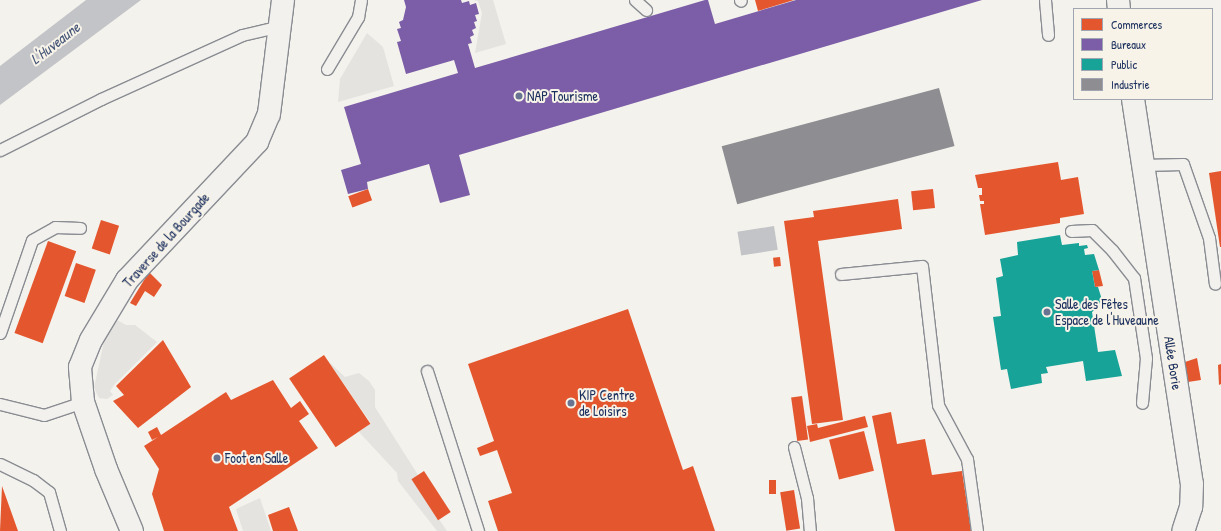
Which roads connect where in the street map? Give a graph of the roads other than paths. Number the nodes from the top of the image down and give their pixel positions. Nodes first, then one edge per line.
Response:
1 (283, 0) edge
2 (361, 0) edge
3 (635, 0) edge
4 (1045, 0) edge
5 (646, 10) dead end
6 (280, 26) junction
7 (1048, 35) dead end
8 (327, 69) dead end
9 (1133, 100) edge
10 (0, 150) edge
11 (1143, 165) junction
12 (80, 228) dead end
13 (1071, 231) dead end
14 (841, 274) dead end
15 (1216, 284) dead end
16 (0, 334) edge
17 (427, 371) dead end
18 (84, 402) junction
19 (1142, 403) dead end
20 (0, 404) edge
21 (794, 447) dead end
22 (0, 464) edge
23 (60, 531) edge
24 (132, 531) edge
25 (478, 531) edge
26 (810, 531) edge
27 (977, 531) edge
28 (1183, 531) edge

1 - 6 street, Traverse de la Bourgade
2 - 8 lane
3 - 5 lane
4 - 7 lane
6 - 10 lane
6 - 18 street, Traverse de la Bourgade
9 - 11 street, Allée Borie
11 - 15 lane
11 - 28 street, Allée Borie
12 - 16 lane
13 - 19 lane
14 - 27 lane
17 - 25 lane
18 - 20 lane
18 - 24 street, Traverse de la Bourgade
21 - 26 lane
22 - 23 lane

